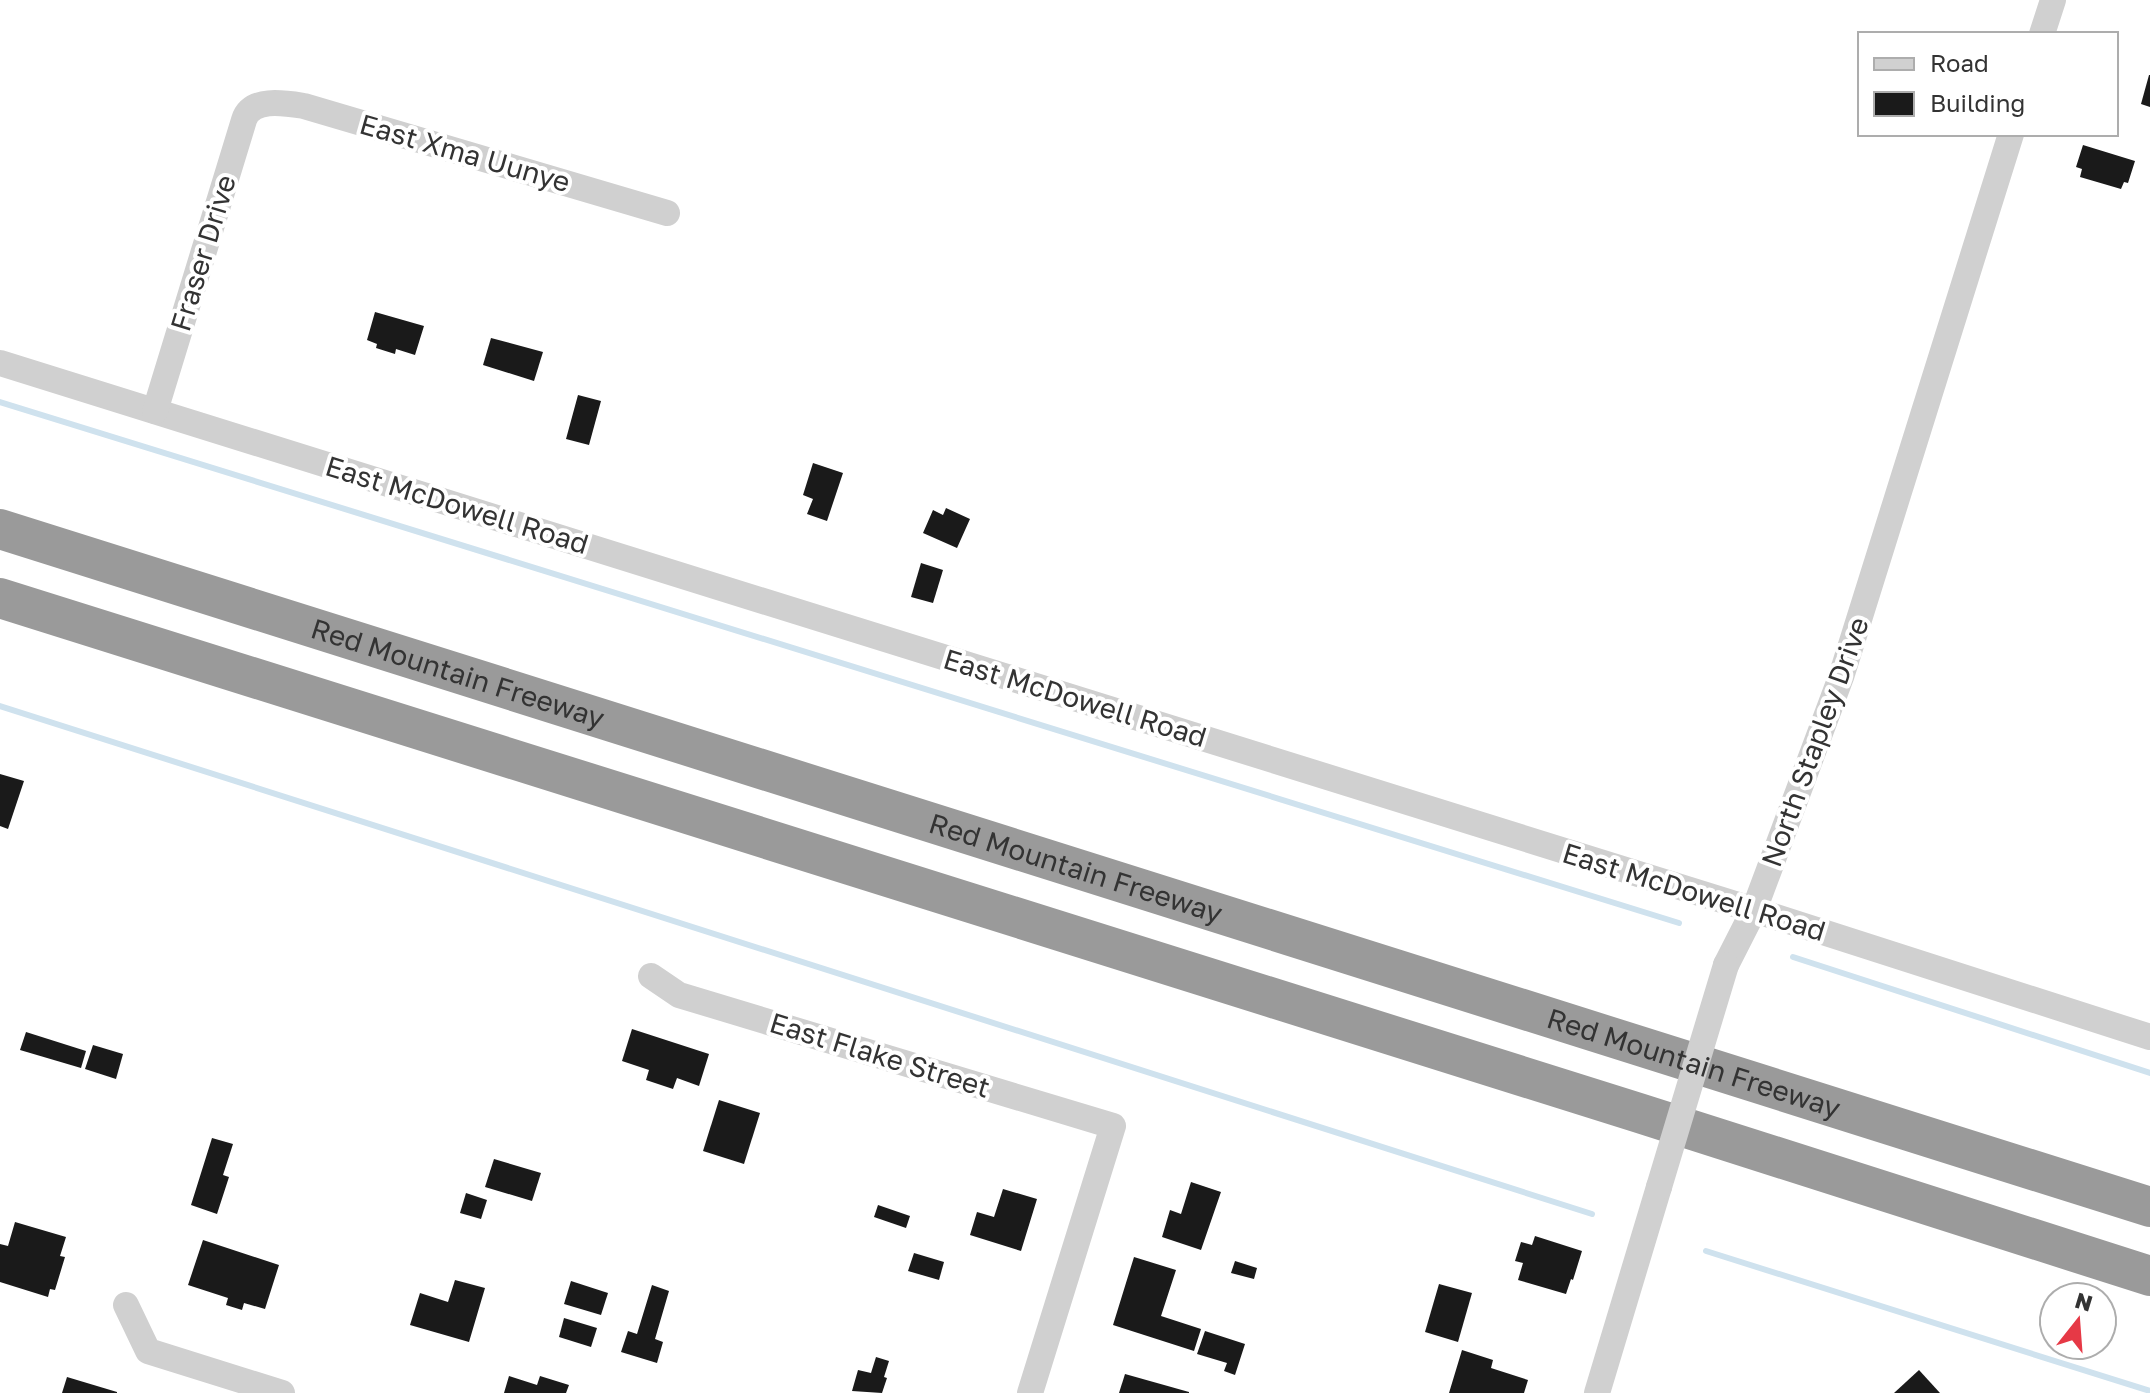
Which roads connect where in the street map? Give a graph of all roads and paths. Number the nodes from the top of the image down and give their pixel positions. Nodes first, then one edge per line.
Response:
1 (2053, 0) edge
2 (2043, 32) edge
3 (261, 105) joint
4 (2010, 136) edge
5 (667, 213) dead end
6 (0, 363) edge
7 (155, 411) junction
8 (0, 529) edge
9 (0, 598) edge
10 (1754, 910) junction
11 (651, 976) dead end
12 (2150, 1037) edge
13 (2150, 1207) edge
14 (2150, 1276) edge
15 (126, 1305) dead end
16 (282, 1393) edge
17 (1030, 1393) edge
18 (1597, 1393) edge

1 - 2 street
3 - 5 street, East Xma Uunye
3 - 7 street, Fraser Drive
4 - 10 street, North Stapley Drive
6 - 7 street, East McDowell Road
7 - 10 street, East McDowell Road
8 - 13 highway, Red Mountain Freeway
9 - 14 highway
10 - 12 street, East McDowell Road
10 - 18 street, North Stapley Drive, bridge
11 - 17 street, East Flake Street
15 - 16 street

